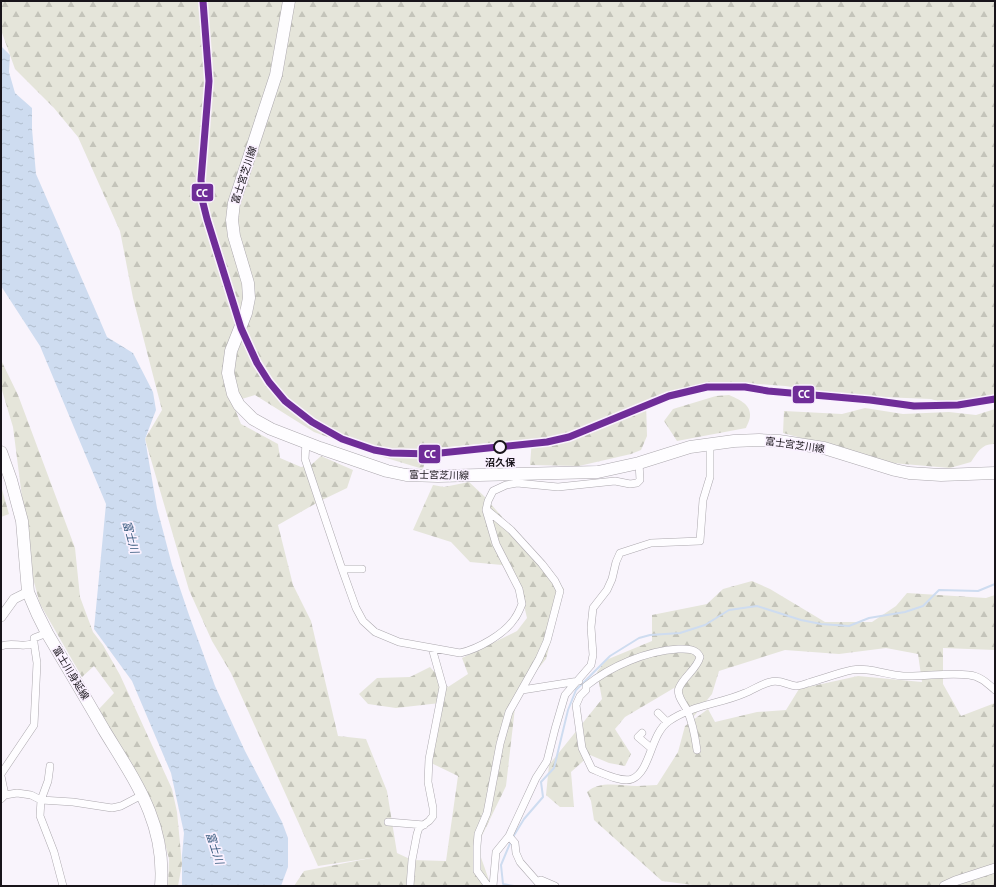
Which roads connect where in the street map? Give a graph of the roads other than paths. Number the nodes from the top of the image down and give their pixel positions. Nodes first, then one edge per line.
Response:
1 (289, 1) edge
2 (306, 442) junction
3 (710, 443) junction
4 (1, 452) edge
5 (638, 463) junction
6 (995, 473) edge
7 (486, 510) junction
8 (362, 568) dead end
9 (342, 569) junction
10 (28, 592) junction
11 (1, 617) edge
12 (47, 633) junction
13 (34, 643) junction
14 (1, 646) edge
15 (432, 648) junction
16 (578, 681) junction
17 (586, 686) junction
18 (522, 690) junction
19 (995, 690) edge
20 (688, 711) junction
21 (658, 713) dead end
22 (667, 722) junction
23 (642, 733) dead end
24 (651, 748) junction
25 (697, 750) dead end
26 (50, 766) dead end
27 (1, 775) edge
28 (142, 795) junction
29 (3, 797) edge
30 (41, 800) junction
31 (388, 822) dead end
32 (424, 825) junction
33 (511, 839) junction
34 (995, 868) edge
35 (540, 881) edge
36 (63, 886) edge
37 (161, 886) edge
38 (410, 886) edge
39 (488, 886) edge
40 (494, 886) edge
41 (555, 886) edge
42 (944, 886) edge

1 - 2 main road, 富士宮芝川線
2 - 5 main road, 富士宮芝川線
2 - 9 street
3 - 5 main road, 富士宮芝川線
3 - 6 main road, 富士宮芝川線
3 - 16 street
4 - 10 main road, 富士川身延線
5 - 7 street
7 - 15 street
7 - 18 street
8 - 9 street
9 - 15 street
10 - 11 street
10 - 12 main road, 富士川身延線
12 - 13 street
12 - 28 main road, 富士川身延線
13 - 14 street
13 - 27 street
15 - 32 street
16 - 17 street
16 - 18 street
16 - 33 street
17 - 20 street
17 - 24 street
18 - 39 street
19 - 20 street
20 - 22 street
20 - 25 street
21 - 22 street
22 - 24 street
23 - 24 street
26 - 30 street
27 - 29 street
28 - 30 street
28 - 37 main road, 富士川身延線
29 - 30 street
30 - 36 street
31 - 32 street
32 - 38 street
33 - 35 street
33 - 40 street
34 - 42 street
35 - 41 street

